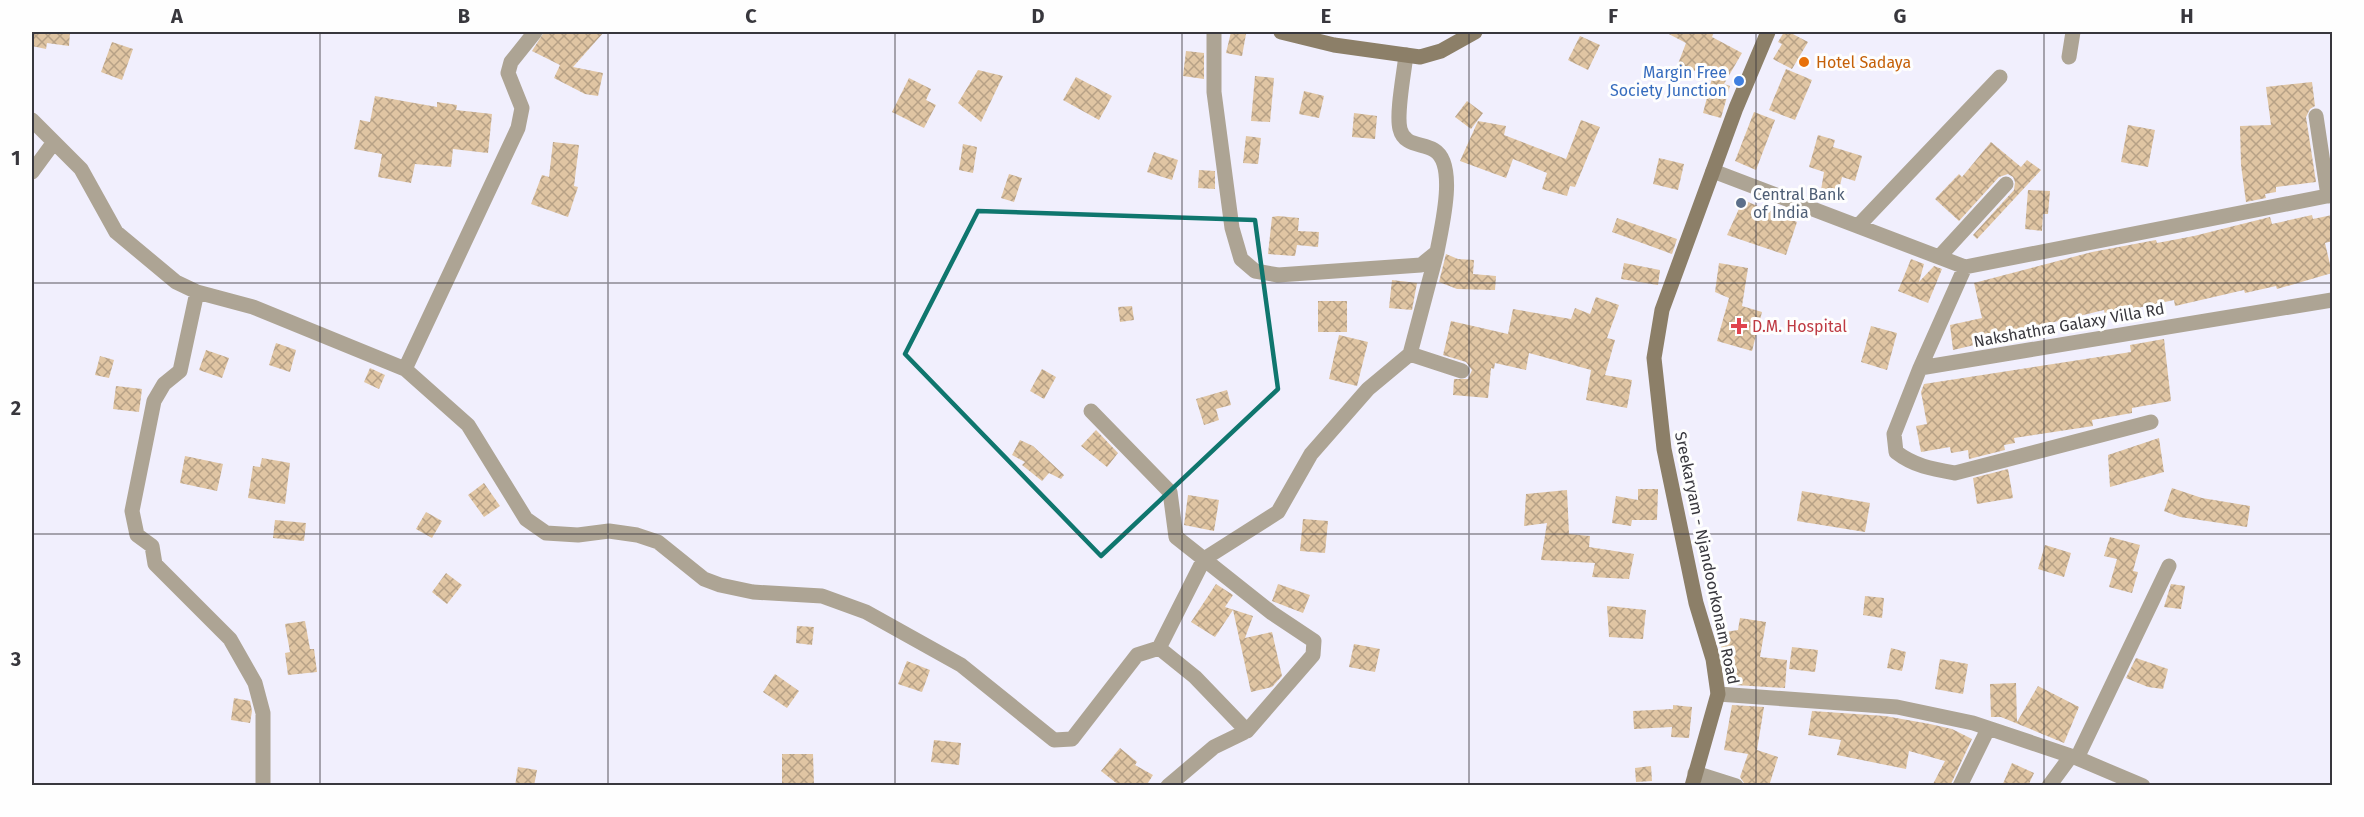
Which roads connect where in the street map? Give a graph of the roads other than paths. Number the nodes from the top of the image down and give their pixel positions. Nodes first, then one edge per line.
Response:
1 (536, 32) edge
2 (1214, 32) edge
3 (1281, 32) edge
4 (1475, 32) edge
5 (1768, 32) edge
6 (2073, 32) edge
7 (1406, 55) junction
8 (2069, 57) dead end
9 (2000, 77) dead end
10 (2316, 116) dead end
11 (32, 120) edge
12 (54, 142) junction
13 (1713, 171) junction
14 (32, 172) edge
15 (2006, 184) dead end
16 (2330, 195) edge
17 (1858, 226) junction
18 (1437, 252) junction
19 (1938, 257) junction
20 (1965, 267) junction
21 (197, 292) junction
22 (2332, 300) edge
23 (1410, 354) junction
24 (405, 369) junction
25 (1920, 369) junction
26 (1462, 371) dead end
27 (1091, 411) dead end
28 (2151, 422) dead end
29 (1204, 559) junction
30 (2169, 566) dead end
31 (1159, 648) junction
32 (1718, 694) junction
33 (1988, 729) junction
34 (1247, 731) junction
35 (2074, 757) junction
36 (1694, 779) edge
37 (263, 786) edge
38 (1168, 786) edge
39 (1736, 786) edge
40 (1960, 786) edge
41 (2049, 786) edge
42 (2143, 786) edge

1 - 24 street
2 - 18 street
3 - 7 main road
4 - 7 main road
5 - 13 main road, Sreekaryam - Njandoorkonam Road
6 - 8 street
7 - 18 street
9 - 17 street
10 - 16 street
11 - 12 street
12 - 14 street
12 - 21 street
13 - 17 street
13 - 32 main road, Sreekaryam - Njandoorkonam Road
15 - 19 street
16 - 20 street
17 - 19 street
18 - 23 street
19 - 20 street
20 - 25 street
21 - 24 street
21 - 37 street
22 - 25 street, Nakshathra Galaxy Villa Rd
23 - 26 street
23 - 29 street
24 - 31 street
25 - 28 street
27 - 29 street
29 - 31 street
29 - 34 street
30 - 35 street
31 - 34 street
32 - 33 street
32 - 36 main road, Sreekaryam - Njandoorkonam Road
33 - 35 street
33 - 40 street
34 - 38 street
35 - 41 street
35 - 42 street
36 - 39 street

